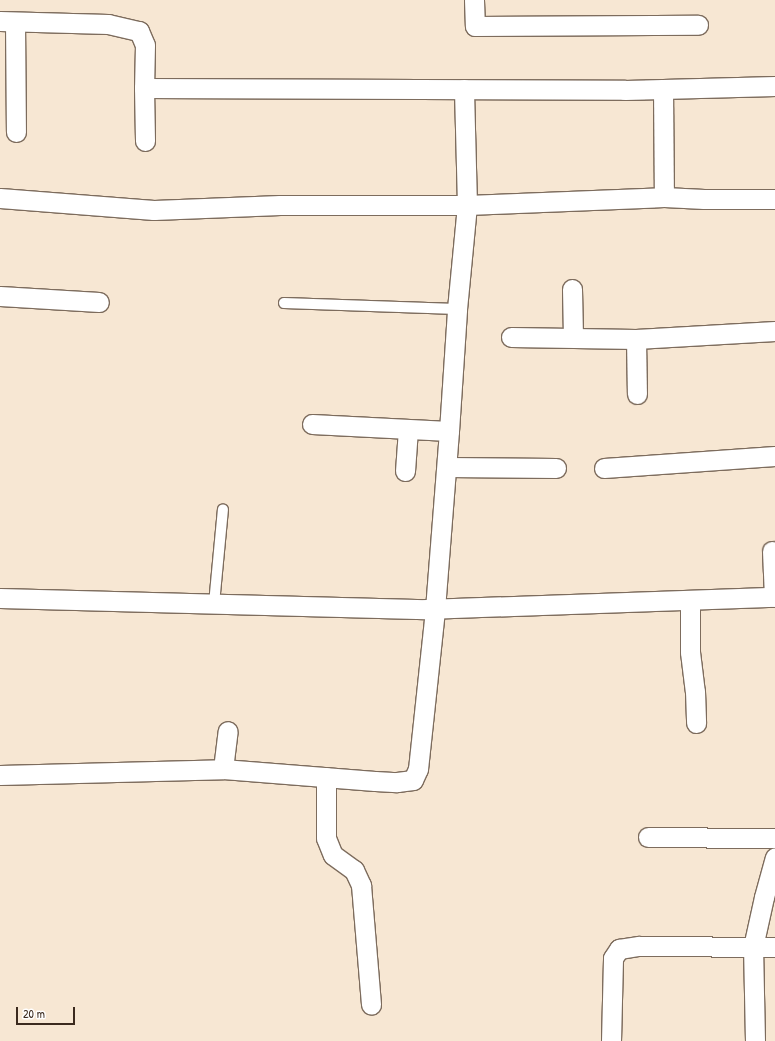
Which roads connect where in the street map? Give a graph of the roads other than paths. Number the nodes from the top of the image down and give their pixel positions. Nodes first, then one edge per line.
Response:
1 (474, 0) edge
2 (8, 22) edge
3 (698, 25) dead end
4 (775, 86) edge
5 (144, 88) junction
6 (464, 89) junction
7 (663, 89) junction
8 (16, 132) dead end
9 (146, 141) dead end
10 (664, 197) junction
11 (0, 198) edge
12 (775, 199) edge
13 (467, 205) junction
14 (572, 289) dead end
15 (0, 296) edge
16 (99, 302) dead end
17 (284, 302) dead end
18 (457, 309) junction
19 (775, 331) edge
20 (511, 337) dead end
21 (573, 338) junction
22 (636, 338) junction
23 (637, 394) dead end
24 (312, 424) dead end
25 (408, 429) junction
26 (450, 431) junction
27 (775, 456) edge
28 (447, 467) junction
29 (556, 468) dead end
30 (604, 468) dead end
31 (405, 471) dead end
32 (223, 509) dead end
33 (772, 551) dead end
34 (774, 597) edge
35 (0, 598) edge
36 (690, 600) junction
37 (214, 604) junction
38 (435, 609) junction
39 (696, 723) dead end
40 (228, 731) dead end
41 (222, 769) junction
42 (0, 775) edge
43 (326, 777) junction
44 (648, 837) dead end
45 (775, 838) edge
46 (775, 857) edge
47 (754, 947) junction
48 (775, 947) edge
49 (371, 1006) dead end
50 (611, 1041) edge
51 (755, 1041) edge

1 - 3 street
2 - 5 street
2 - 8 street
4 - 7 street
5 - 6 street
5 - 9 street
6 - 7 street
6 - 13 street
7 - 10 street
10 - 12 street
10 - 13 street
11 - 13 street
13 - 18 street
14 - 21 street
15 - 16 street
17 - 18 lane
18 - 26 street
19 - 22 street
20 - 21 street
21 - 22 street
22 - 23 street
24 - 25 street
25 - 26 street
25 - 31 street
26 - 28 street
27 - 30 street
28 - 29 street
28 - 38 street
32 - 37 lane
33 - 34 street
34 - 36 street
35 - 37 street
36 - 38 street
36 - 39 street
37 - 38 street
38 - 43 street
40 - 41 street
41 - 42 street
41 - 43 street
43 - 49 street
44 - 45 street
46 - 47 street
47 - 48 street
47 - 50 street
47 - 51 street

